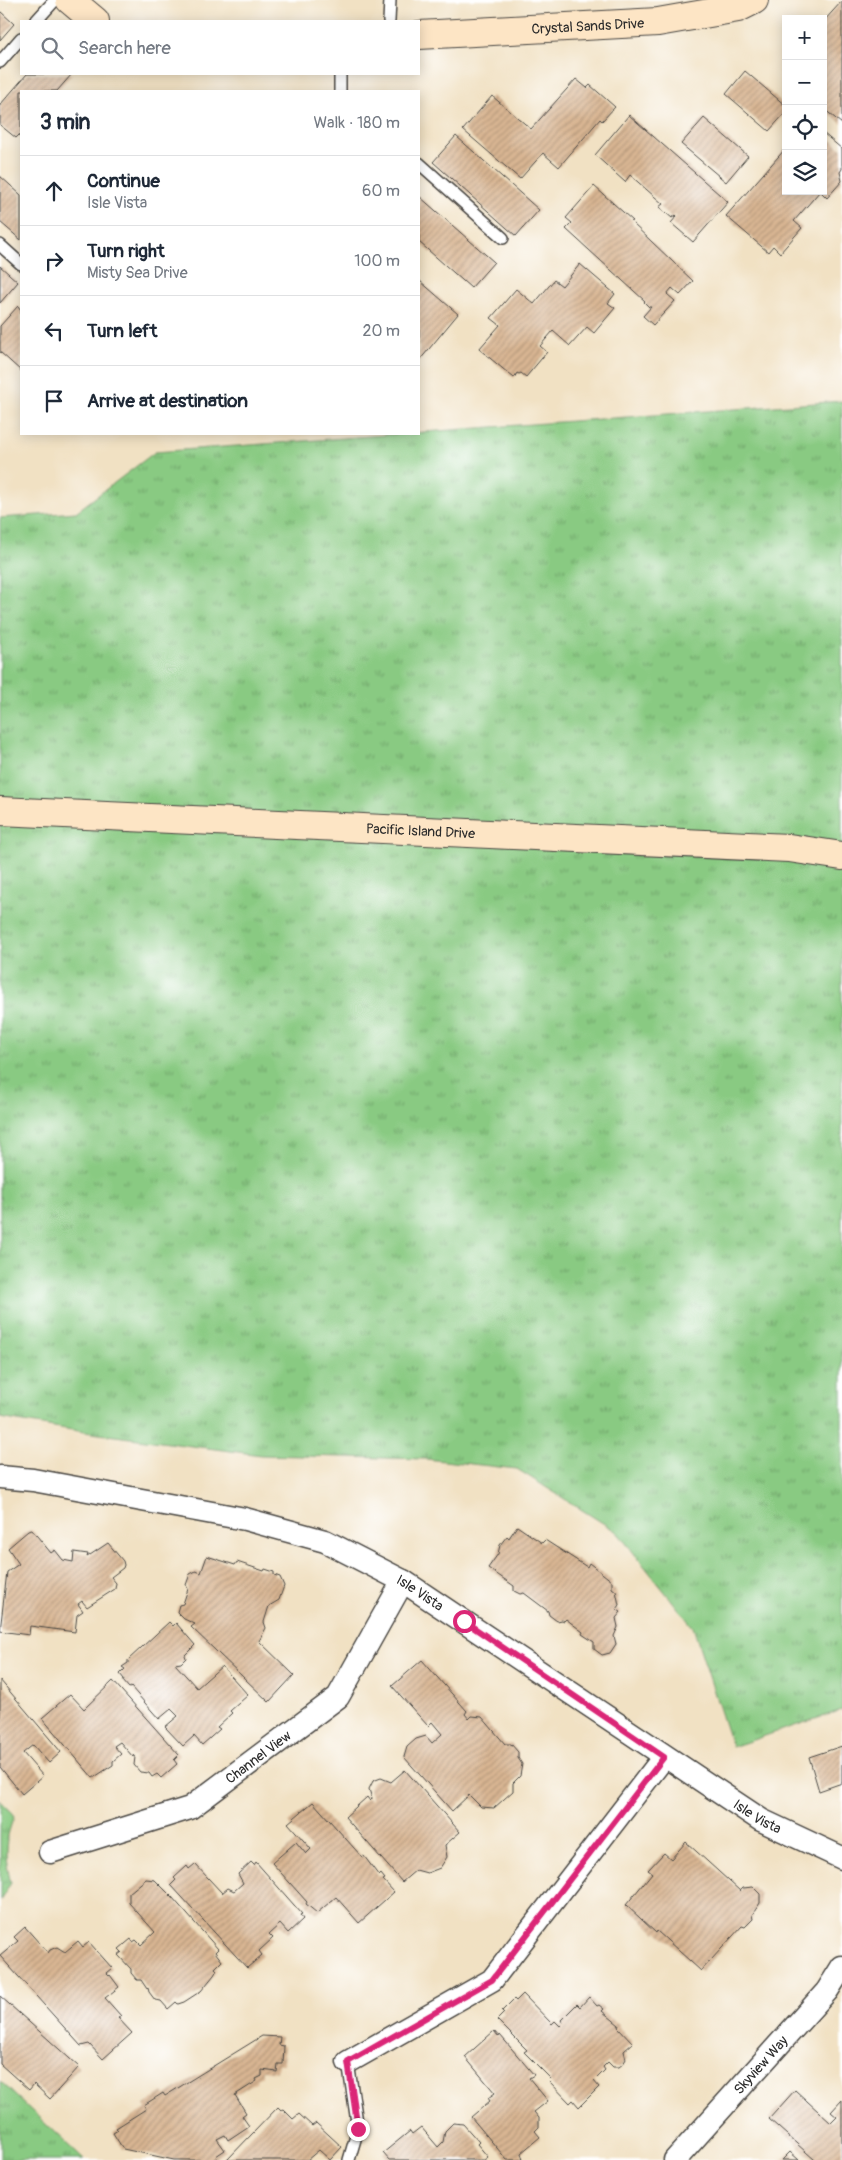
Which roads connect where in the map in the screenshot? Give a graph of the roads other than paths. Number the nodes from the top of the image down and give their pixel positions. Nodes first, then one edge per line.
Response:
1 (55, 0) edge
2 (70, 0) edge
3 (390, 0) edge
4 (754, 0) edge
5 (37, 20) edge
6 (94, 20) edge
7 (388, 20) edge
8 (420, 35) edge
9 (20, 39) edge
10 (0, 62) edge
11 (340, 75) edge
12 (340, 90) edge
13 (420, 164) edge
14 (503, 238) dead end
15 (0, 245) edge
16 (20, 263) edge
17 (0, 811) edge
18 (842, 856) edge
19 (0, 1477) edge
20 (403, 1581) junction
21 (664, 1757) junction
22 (50, 1852) dead end
23 (842, 1858) edge
24 (842, 1967) edge
25 (348, 2062) joint
26 (349, 2160) edge
27 (675, 2160) edge

1 - 5 lane
2 - 6 main road
3 - 7 lane
4 - 8 main road, Crystal Sands Drive
9 - 10 lane
11 - 12 lane
13 - 14 lane
15 - 16 lane
17 - 18 main road, Pacific Island Drive
19 - 20 street, Isle Vista
20 - 21 street, Isle Vista
20 - 22 street, Channel View
21 - 23 street, Isle Vista
21 - 25 street
24 - 27 street, Skyview Way
25 - 26 lane

